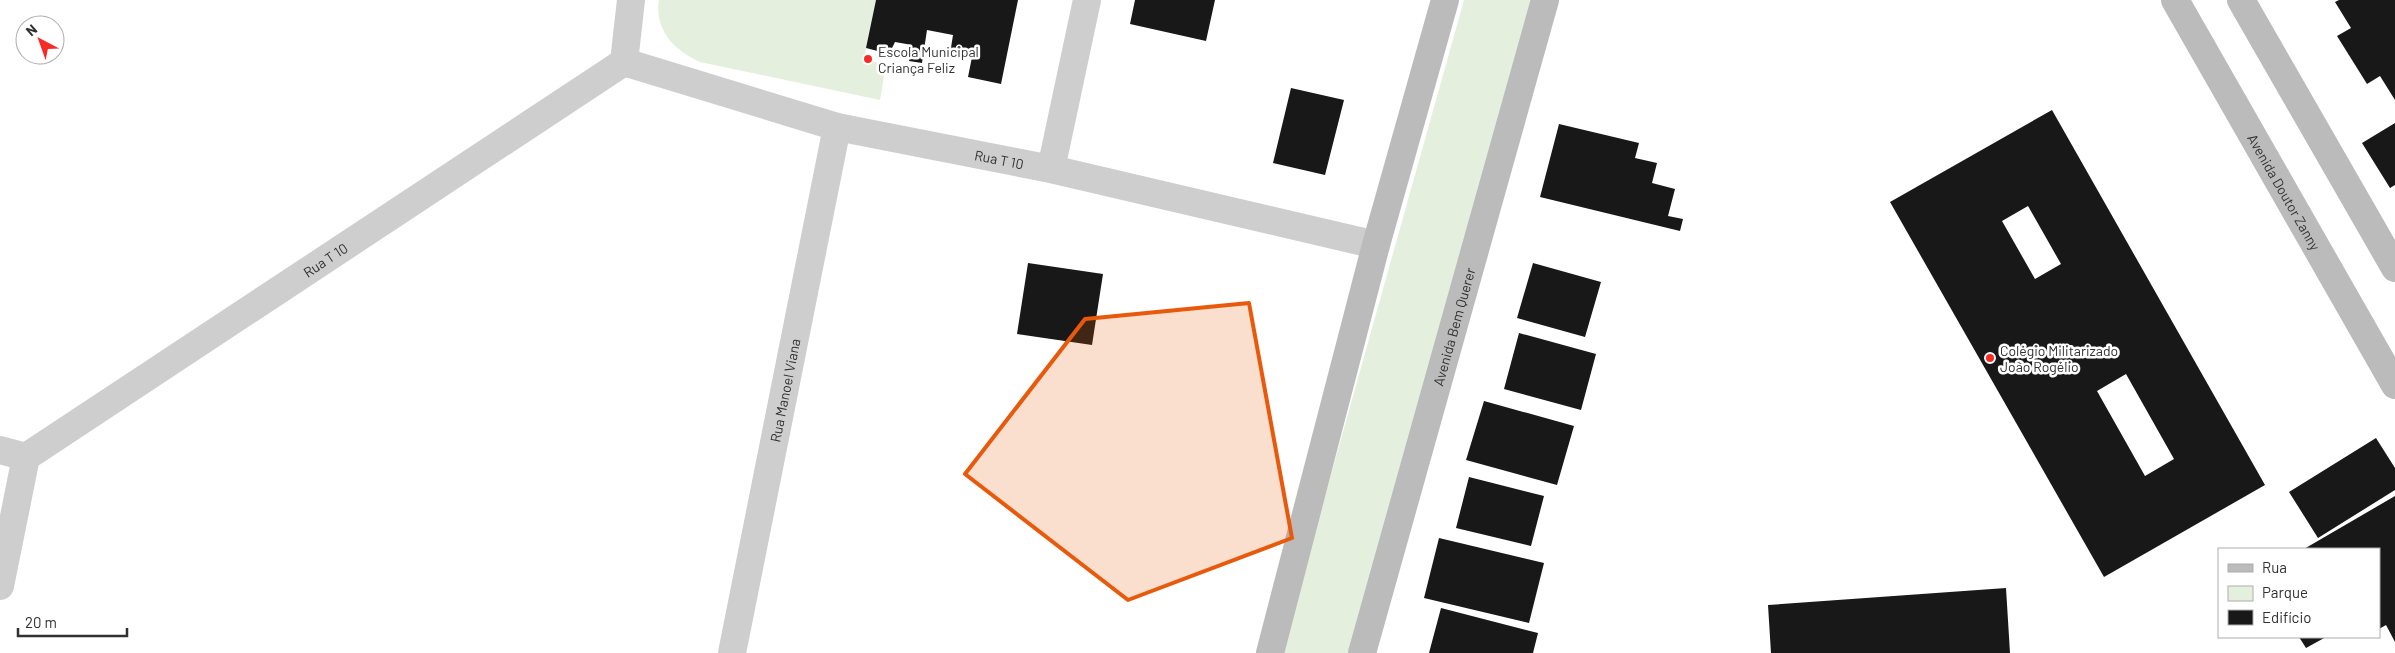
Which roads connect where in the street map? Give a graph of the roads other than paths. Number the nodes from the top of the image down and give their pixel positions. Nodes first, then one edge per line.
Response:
1 (631, 0) edge
2 (1087, 0) edge
3 (1446, 0) edge
4 (1545, 0) edge
5 (2175, 0) edge
6 (2241, 0) edge
7 (624, 62) junction
8 (836, 127) junction
9 (1051, 169) junction
10 (1376, 245) junction
11 (2395, 268) edge
12 (2393, 377) edge
13 (0, 450) edge
14 (26, 457) junction
15 (0, 586) edge
16 (732, 653) edge
17 (1270, 653) edge
18 (1362, 653) edge

1 - 7 street
2 - 9 street
3 - 10 street
4 - 18 street, Avenida Bem Querer
5 - 12 street, Avenida Doutor Zanny
6 - 11 street
7 - 8 street, Rua T 10
7 - 14 street, Rua T 10
8 - 9 street, Rua T 10
8 - 16 street, Rua Manoel Viana
9 - 10 street, Rua T 10
10 - 17 street
13 - 14 street
14 - 15 street

